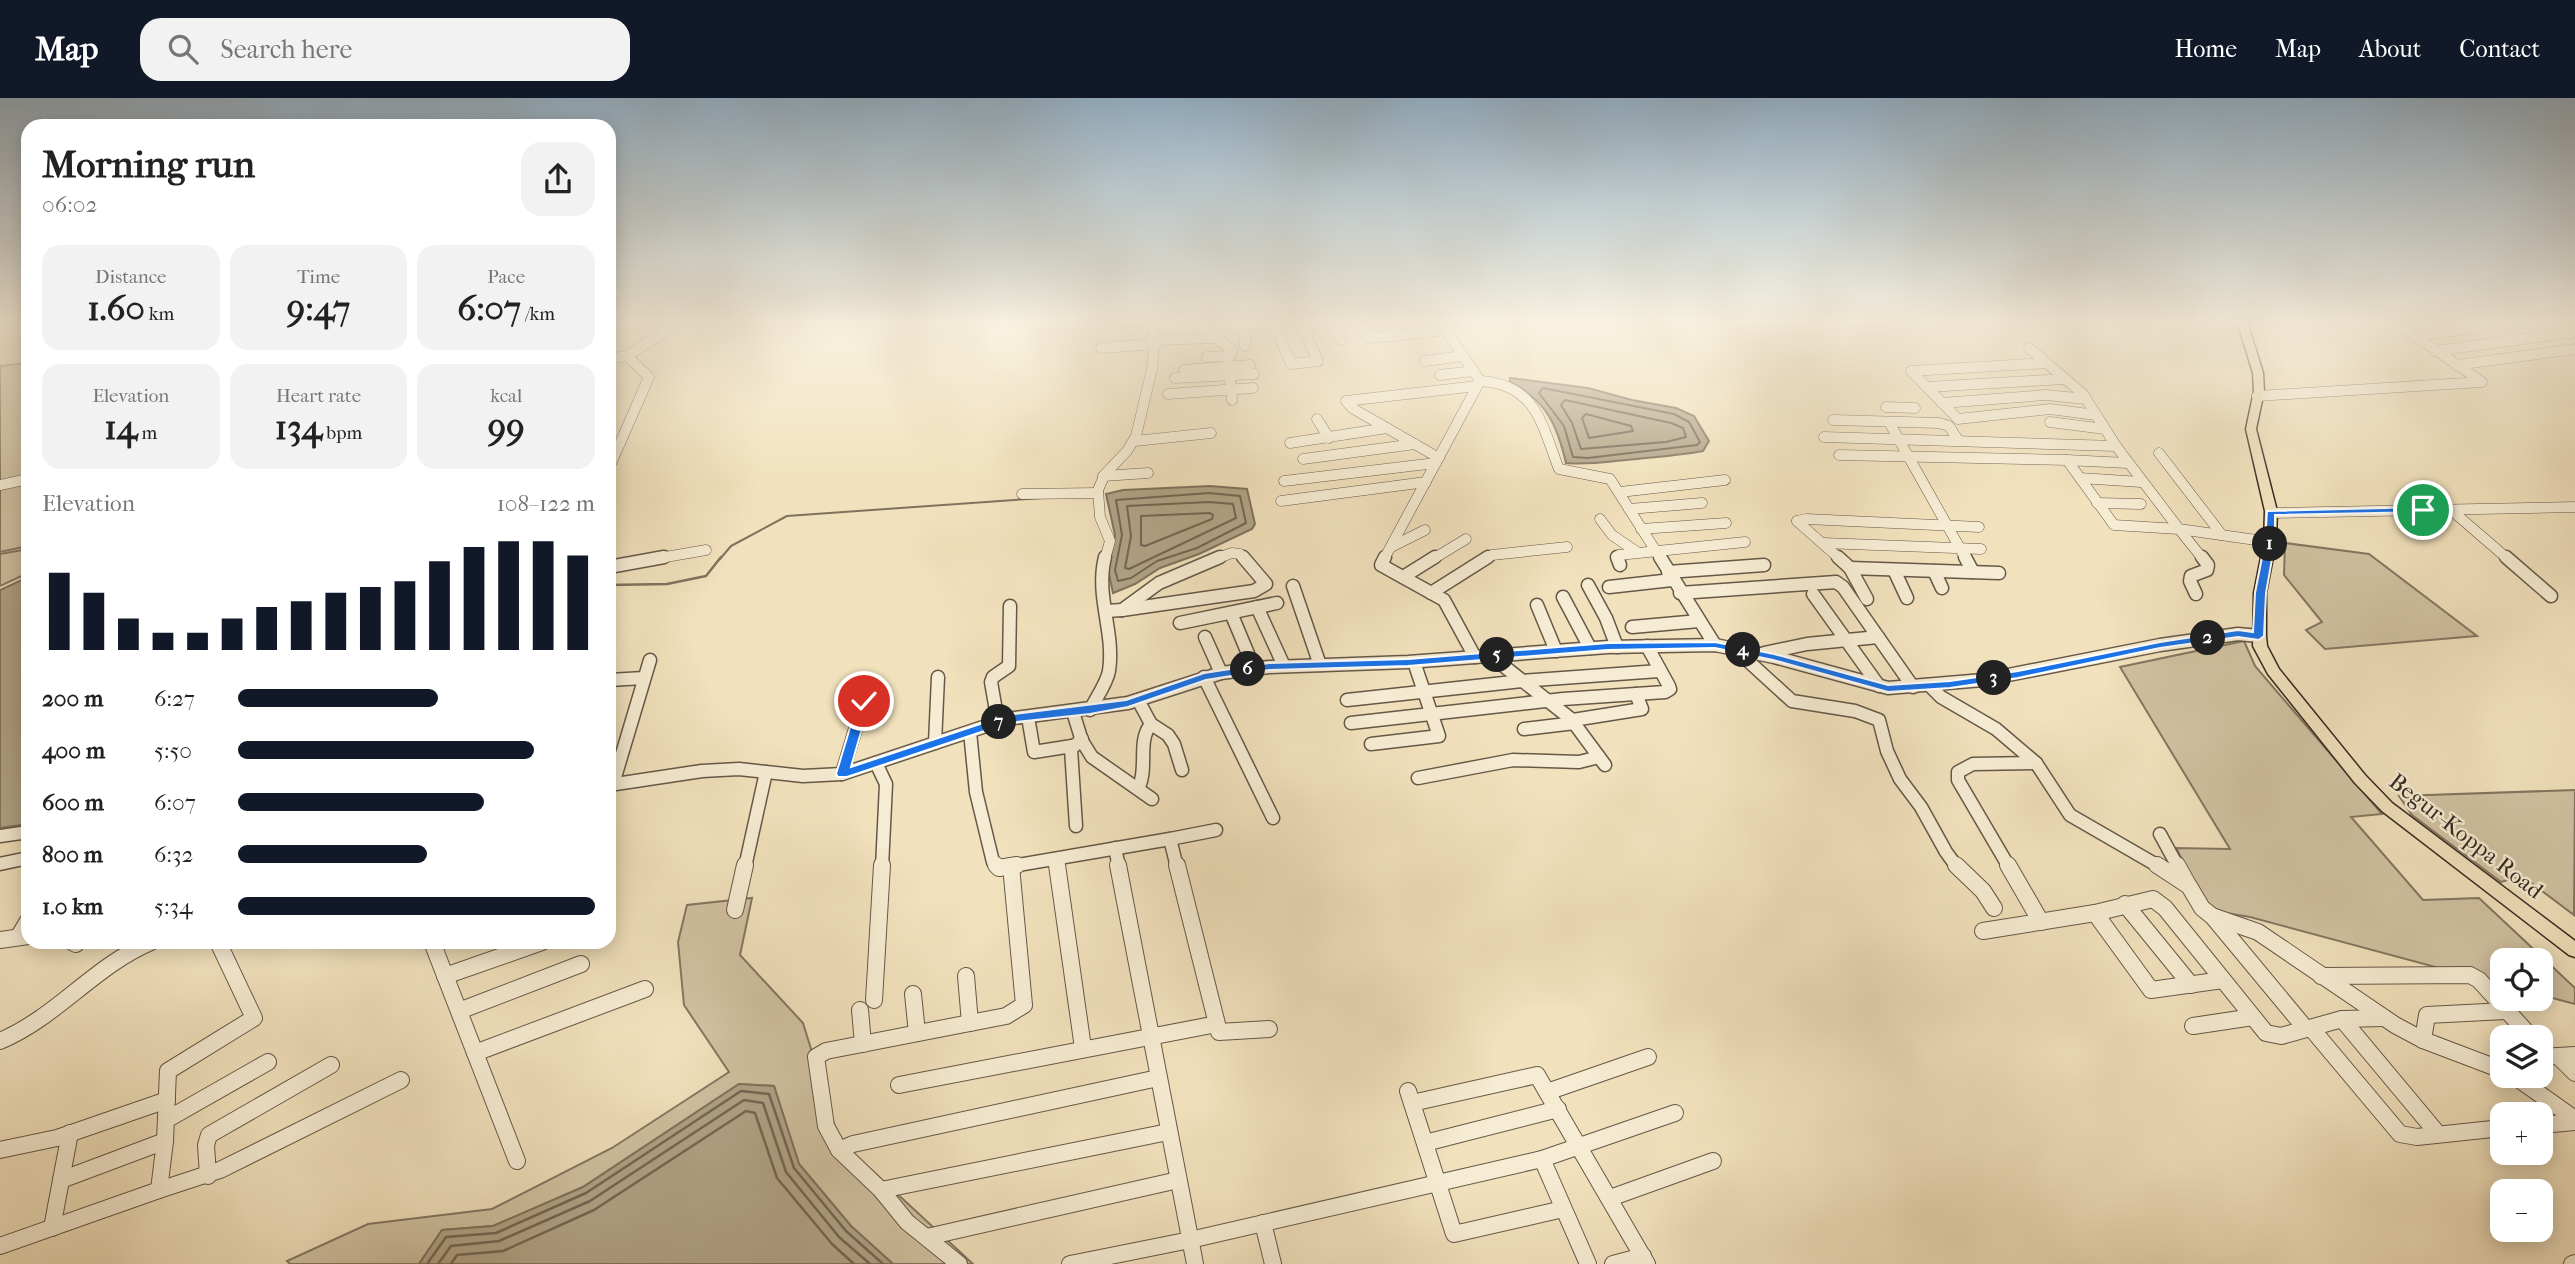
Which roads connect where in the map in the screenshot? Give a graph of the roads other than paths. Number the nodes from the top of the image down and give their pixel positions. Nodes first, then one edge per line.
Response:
1 (647, 375) edge
2 (1152, 375) edge
3 (1195, 375) edge
4 (1230, 375) edge
5 (1443, 375) edge
6 (1474, 375) edge
7 (1916, 375) edge
8 (2061, 375) edge
9 (2256, 375) edge
10 (2472, 375) edge
11 (1175, 378) dead end
12 (2065, 379) junction
13 (1477, 380) junction
14 (1927, 387) junction
15 (1253, 388) dead end
16 (1168, 394) dead end
17 (1232, 396) junction
18 (2257, 396) junction
19 (2086, 399) junction
20 (1942, 403) junction
21 (1914, 408) dead end
22 (2096, 415) junction
23 (1317, 419) dead end
24 (1833, 420) dead end
25 (1892, 422) junction
26 (2050, 422) dead end
27 (1387, 428) junction
28 (2105, 429) junction
29 (1210, 433) dead end
30 (1824, 437) dead end
31 (1329, 438) junction
32 (1900, 439) junction
33 (616, 440) edge
34 (1958, 440) junction
35 (1135, 441) junction
36 (1290, 443) dead end
37 (1415, 444) junction
38 (2116, 446) junction
39 (2160, 453) dead end
40 (1839, 455) dead end
41 (1911, 457) junction
42 (1303, 459) dead end
43 (1437, 460) junction
44 (2067, 460) junction
45 (2127, 463) junction
46 (1147, 474) dead end
47 (1103, 476) junction
48 (2080, 478) junction
49 (21, 480) edge
50 (1725, 480) dead end
51 (1284, 481) dead end
52 (1426, 482) junction
53 (2141, 482) junction
54 (0, 485) edge
55 (1620, 492) junction
56 (1098, 493) junction
57 (1023, 494) dead end
58 (1281, 501) dead end
59 (1702, 503) dead end
60 (2097, 503) junction
61 (2141, 504) dead end
62 (2575, 507) edge
63 (1629, 509) junction
64 (2450, 509) junction
65 (2270, 513) junction
66 (1600, 519) dead end
67 (1726, 523) dead end
68 (1948, 525) junction
69 (1979, 527) dead end
70 (1641, 529) junction
71 (2179, 529) junction
72 (1424, 530) dead end
73 (2222, 535) junction
74 (1466, 539) dead end
75 (1745, 542) dead end
76 (2270, 542) junction
77 (1823, 543) junction
78 (1391, 547) junction
79 (1567, 547) dead end
80 (1960, 548) junction
81 (1981, 549) dead end
82 (706, 550) dead end
83 (1654, 551) junction
84 (1637, 552) junction
85 (1620, 565) dead end
86 (1764, 565) dead end
87 (616, 566) edge
88 (1850, 568) junction
89 (1894, 570) junction
90 (1934, 571) junction
91 (1973, 572) junction
92 (1999, 573) dead end
93 (1670, 576) junction
94 (1402, 577) junction
95 (1588, 585) dead end
96 (1293, 586) dead end
97 (1609, 587) dead end
98 (1942, 588) dead end
99 (1431, 593) junction
100 (1681, 593) junction
101 (2196, 593) dead end
102 (1813, 594) dead end
103 (2551, 596) dead end
104 (1563, 597) dead end
105 (1906, 598) dead end
106 (1867, 599) dead end
107 (1191, 602) junction
108 (1277, 603) dead end
109 (1537, 605) dead end
110 (1010, 606) dead end
111 (1257, 607) junction
112 (1106, 611) junction
113 (1121, 611) junction
114 (1231, 613) junction
115 (1199, 619) junction
116 (1699, 621) junction
117 (1180, 623) dead end
118 (1632, 627) dead end
119 (2259, 636) junction
120 (1878, 637) junction
121 (1205, 638) dead end
122 (1847, 639) junction
123 (1715, 645) junction
124 (1618, 646) junction
125 (1647, 646) junction
126 (1590, 648) junction
127 (1734, 648) junction
128 (1556, 651) junction
129 (1760, 654) junction
130 (1491, 656) junction
131 (1475, 657) junction
132 (650, 660) dead end
133 (1414, 662) junction
134 (1320, 665) junction
135 (1284, 666) junction
136 (1254, 668) junction
137 (1659, 671) junction
138 (1221, 673) junction
139 (938, 677) dead end
140 (1204, 677) junction
141 (644, 678) junction
142 (616, 680) edge
143 (1522, 681) junction
144 (1879, 686) junction
145 (1930, 686) junction
146 (1913, 687) junction
147 (1424, 693) junction
148 (1636, 694) junction
149 (1138, 700) junction
150 (864, 701) dead end
151 (1347, 701) dead end
152 (1551, 701) junction
153 (1090, 710) junction
154 (1073, 712) junction
155 (1432, 716) junction
156 (1028, 717) junction
157 (998, 722) junction
158 (1574, 722) junction
159 (1351, 723) dead end
160 (1151, 724) junction
161 (1524, 729) dead end
162 (970, 732) junction
163 (935, 743) junction
164 (1077, 743) junction
165 (1371, 744) dead end
166 (876, 763) junction
167 (2036, 763) junction
168 (616, 768) edge
169 (1182, 770) dead end
170 (766, 772) junction
171 (842, 774) junction
172 (1418, 778) dead end
173 (616, 783) edge
174 (1139, 787) junction
175 (1152, 799) dead end
176 (1273, 818) dead end
177 (1076, 826) dead end
178 (1216, 830) dead end
179 (21, 833) edge
180 (2160, 834) dead end
181 (0, 836) edge
182 (1170, 839) junction
183 (1115, 848) junction
184 (1056, 859) junction
185 (21, 860) edge
186 (0, 864) edge
187 (1011, 866) junction
188 (2189, 886) junction
189 (2125, 904) junction
190 (1994, 908) dead end
191 (735, 910) dead end
192 (2095, 913) junction
193 (2212, 916) junction
194 (2041, 922) junction
195 (1983, 931) dead end
196 (21, 936) edge
197 (0, 940) edge
198 (138, 949) edge
199 (221, 949) edge
200 (435, 949) edge
201 (522, 949) edge
202 (2575, 950) edge
203 (581, 964) dead end
204 (445, 976) junction
205 (966, 976) dead end
206 (2322, 976) junction
207 (2223, 980) junction
208 (2192, 985) junction
209 (645, 989) dead end
210 (2490, 993) edge
211 (913, 994) dead end
212 (459, 1011) junction
213 (2506, 1011) joint
214 (2253, 1017) junction
215 (2342, 1018) junction
216 (2384, 1018) junction
217 (970, 1023) junction
218 (2519, 1025) edge
219 (2193, 1026) dead end
220 (2308, 1028) junction
221 (1269, 1029) dead end
222 (1219, 1032) dead end
223 (917, 1033) junction
224 (1150, 1035) junction
225 (2423, 1040) junction
226 (0, 1041) edge
227 (863, 1044) junction
228 (1083, 1048) junction
229 (475, 1053) junction
230 (2553, 1054) edge
231 (1648, 1057) dead end
232 (2490, 1059) edge
233 (2477, 1060) junction
234 (268, 1062) dead end
235 (331, 1065) dead end
236 (2490, 1065) edge
237 (2575, 1073) edge
238 (1158, 1078) junction
239 (401, 1080) dead end
240 (899, 1085) dead end
241 (2530, 1088) edge
242 (1547, 1092) junction
243 (167, 1100) junction
244 (1558, 1110) junction
245 (1675, 1113) dead end
246 (166, 1120) junction
247 (2575, 1121) edge
248 (2553, 1124) edge
249 (2490, 1129) edge
250 (1168, 1132) junction
251 (70, 1133) junction
252 (2438, 1134) junction
253 (165, 1141) junction
254 (1425, 1143) junction
255 (1580, 1147) junction
256 (0, 1150) edge
257 (839, 1150) junction
258 (1542, 1159) junction
259 (517, 1161) dead end
260 (1713, 1161) dead end
261 (208, 1176) junction
262 (61, 1180) junction
263 (1178, 1180) junction
264 (1437, 1184) junction
265 (159, 1190) junction
266 (881, 1190) junction
267 (1610, 1198) junction
268 (1563, 1209) junction
269 (1264, 1223) junction
270 (52, 1228) junction
271 (927, 1237) junction
272 (1191, 1240) junction
273 (0, 1245) edge
274 (1645, 1260) edge
275 (959, 1264) edge
276 (1070, 1264) edge
277 (1195, 1264) edge
278 (1273, 1264) edge
279 (1588, 1264) edge
280 (1613, 1264) edge

1 - 33 street
2 - 35 street
3 - 11 street
4 - 17 street
5 - 13 street
6 - 13 street
7 - 14 street
8 - 12 street
9 - 18 main road, Begur-Koppa Road
10 - 18 street
12 - 14 street
12 - 19 street
13 - 27 street
13 - 43 street
13 - 55 street
14 - 20 street
15 - 17 street
16 - 17 street
18 - 65 main road, Begur-Koppa Road
19 - 20 street
19 - 22 street
20 - 22 street
21 - 25 street
22 - 28 street
23 - 31 street
24 - 25 street
25 - 32 street
25 - 34 street
26 - 28 street
27 - 31 street
27 - 37 street
28 - 38 street
29 - 35 street
30 - 32 street
31 - 36 street
32 - 34 street
32 - 41 street
34 - 38 street
35 - 47 street
37 - 42 street
37 - 43 street
38 - 45 street
39 - 73 street
40 - 41 street
41 - 44 street
41 - 68 street
43 - 51 street
43 - 52 street
44 - 45 street
44 - 48 street
45 - 53 street
46 - 47 street
47 - 56 street
48 - 53 street
48 - 60 street
49 - 54 street
50 - 55 street
52 - 58 street
52 - 78 street
53 - 71 street
55 - 63 street
56 - 57 street
56 - 112 street
59 - 63 street
60 - 61 street
60 - 71 street
62 - 64 street
63 - 70 street
64 - 65 street
64 - 103 street
65 - 76 main road, Begur-Koppa Road
66 - 84 street
67 - 70 street
68 - 69 street
68 - 77 street
68 - 80 street
70 - 83 street
71 - 73 street
71 - 101 street
72 - 78 street
73 - 76 street
74 - 94 street
75 - 83 street
76 - 119 main road, Begur-Koppa Road
77 - 80 street
77 - 88 street
78 - 94 street
79 - 99 street
80 - 81 street
80 - 91 street
82 - 87 street
83 - 84 street
83 - 93 street
84 - 85 street
86 - 93 street
88 - 89 street
88 - 106 street
89 - 90 street
89 - 105 street
90 - 91 street
90 - 98 street
91 - 92 street
93 - 97 street
93 - 100 street
94 - 99 street
95 - 124 street
96 - 134 street
99 - 131 street
100 - 116 street
100 - 120 street
102 - 122 street
104 - 126 street
107 - 113 street
107 - 113 street
107 - 115 street
108 - 111 street
109 - 128 street
110 - 157 street
111 - 114 street
111 - 135 street
112 - 113 street
112 - 153 street
114 - 115 street
114 - 136 street
115 - 117 street
116 - 118 street
116 - 123 street
119 - 145 street
119 - 202 main road, Begur-Koppa Road
120 - 122 street
120 - 146 street
121 - 138 street
122 - 129 street
122 - 144 street
123 - 125 street
123 - 127 street
124 - 125 street
124 - 126 street
125 - 137 street
126 - 128 street
127 - 129 street
127 - 190 street
128 - 130 street
129 - 144 street
130 - 131 street
130 - 143 street
131 - 133 street
132 - 141 street
133 - 134 street
133 - 147 street
134 - 135 street
135 - 136 street
136 - 138 street
137 - 143 street
137 - 148 street
138 - 140 street
139 - 163 street
140 - 149 street
140 - 176 street
141 - 142 street
141 - 168 street
143 - 147 street
143 - 152 street
144 - 146 street
145 - 146 street
145 - 167 street
147 - 151 street
147 - 155 street
148 - 152 street
148 - 158 street
149 - 153 street
149 - 160 street
150 - 171 street
152 - 155 street
152 - 158 street
153 - 154 street
154 - 156 street
154 - 164 street
155 - 159 street
155 - 165 street
156 - 157 street
156 - 164 street
157 - 162 street
158 - 161 street
158 - 172 street
160 - 169 street
160 - 174 street
162 - 163 street
162 - 187 street
163 - 166 street
164 - 174 street
164 - 177 street
166 - 171 street
166 - 227 street
167 - 188 street
167 - 194 street
170 - 171 street
170 - 173 street
170 - 191 street
174 - 175 street
178 - 182 street
179 - 181 street
180 - 188 street
182 - 183 street
182 - 224 street
183 - 184 street
183 - 224 street
184 - 187 street
184 - 228 street
185 - 186 street
187 - 217 street
188 - 193 street
189 - 192 street
189 - 207 street
189 - 208 street
192 - 194 street
192 - 208 street
193 - 206 street
193 - 220 street
194 - 195 street
196 - 197 street
198 - 226 street
199 - 243 street
200 - 204 street
201 - 204 street
203 - 212 street
204 - 212 street
205 - 217 street
206 - 210 street
206 - 216 street
207 - 208 street
207 - 214 street
209 - 229 street
211 - 223 street
212 - 229 street
213 - 218 street
213 - 225 street
214 - 219 street
214 - 220 street
215 - 216 street
215 - 220 street
215 - 252 street
216 - 225 street
217 - 223 street
220 - 252 street
221 - 222 street
223 - 227 street
224 - 228 street
224 - 238 street
225 - 233 street
227 - 257 street
228 - 240 street
229 - 259 street
230 - 237 street
231 - 242 street
232 - 233 street
233 - 236 street
234 - 246 street
235 - 261 street
238 - 250 street
238 - 257 street
239 - 261 street
241 - 247 street
242 - 244 street
242 - 254 street
243 - 246 street
243 - 251 street
244 - 254 street
244 - 255 street
245 - 255 street
246 - 253 street
247 - 248 street
249 - 252 street
250 - 263 street
250 - 266 street
251 - 256 street
251 - 262 street
253 - 262 street
253 - 265 street
254 - 264 street
255 - 258 street
255 - 267 street
257 - 266 street
258 - 264 street
258 - 268 street
260 - 267 street
261 - 265 street
262 - 270 street
263 - 271 street
263 - 272 street
264 - 268 street
264 - 269 street
265 - 270 street
266 - 271 street
267 - 274 street
268 - 279 street
269 - 272 street
269 - 278 street
270 - 273 street
271 - 275 street
272 - 276 street
272 - 277 street
274 - 280 street

